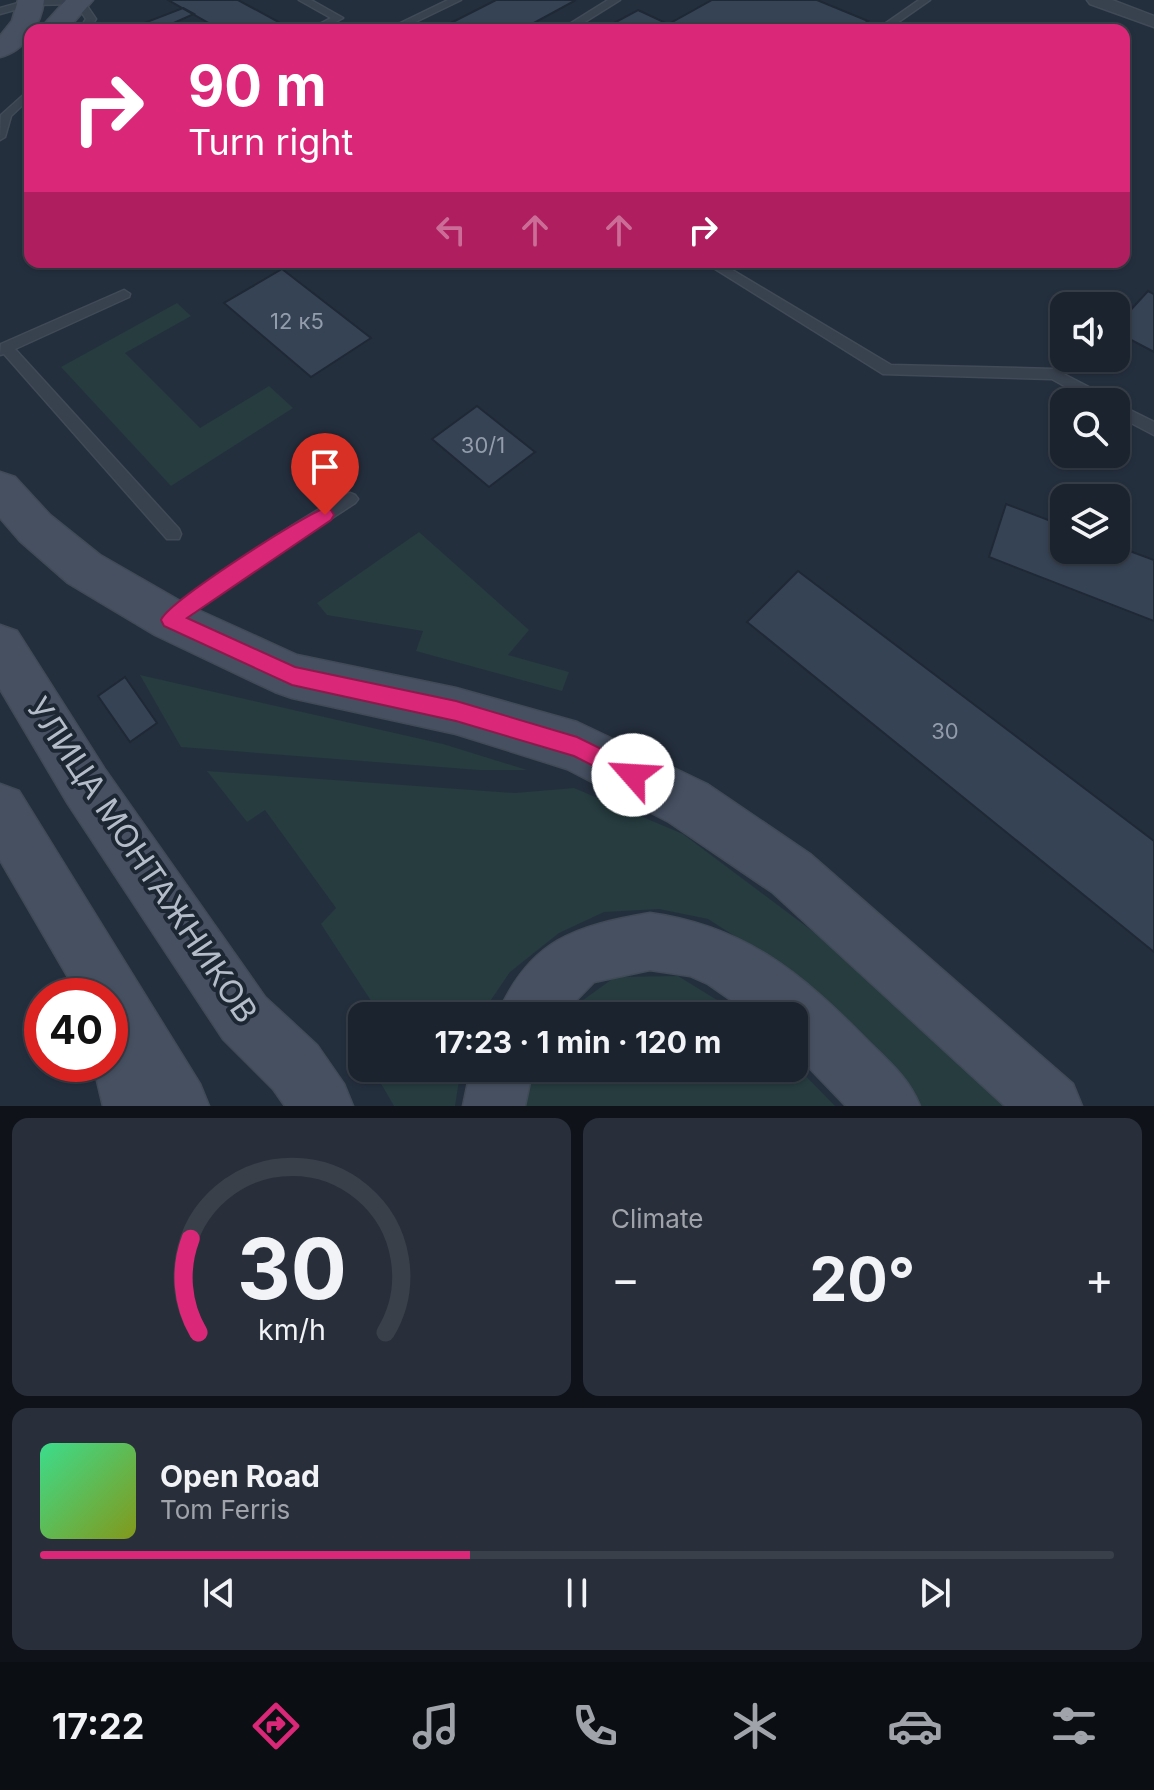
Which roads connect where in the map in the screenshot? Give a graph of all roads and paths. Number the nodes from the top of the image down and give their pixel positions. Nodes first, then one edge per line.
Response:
1 (80, 0) edge
2 (304, 0) edge
3 (456, 0) edge
4 (615, 0) edge
5 (925, 0) edge
6 (1096, 0) edge
7 (32, 1) edge
8 (0, 11) edge
9 (1154, 22) edge
10 (58, 24) edge
11 (88, 24) edge
12 (326, 24) edge
13 (404, 24) edge
14 (575, 24) edge
15 (890, 24) edge
16 (0, 49) edge
17 (24, 59) edge
18 (0, 84) edge
19 (24, 98) edge
20 (0, 137) edge
21 (720, 268) edge
22 (124, 294) dead end
23 (3, 349) edge
24 (1080, 388) edge
25 (1130, 416) edge
26 (1154, 429) edge
27 (0, 489) edge
28 (350, 499) dead end
29 (173, 534) dead end
30 (171, 620) junction
31 (0, 646) edge
32 (0, 810) edge
33 (98, 978) edge
34 (535, 1002) edge
35 (782, 1002) edge
36 (128, 1027) edge
37 (808, 1027) edge
38 (128, 1081) edge
39 (499, 1082) edge
40 (134, 1106) edge
41 (178, 1106) edge
42 (322, 1106) edge
43 (494, 1106) edge
44 (889, 1106) edge
45 (1051, 1106) edge

1 - 7 lane
1 - 10 street
1 - 11 lane
2 - 12 lane
3 - 13 lane
4 - 14 lane
5 - 15 lane
6 - 9 street
7 - 8 lane
7 - 16 street
17 - 18 street
19 - 20 lane
21 - 24 lane
22 - 23 lane
23 - 29 lane
25 - 26 lane
27 - 30 street
28 - 30 lane
30 - 45 street
31 - 42 street, УЛИЦА МОНТАЖНИКОВ
32 - 33 street
34 - 35 street
36 - 41 street
37 - 44 street
38 - 40 street
39 - 43 street

